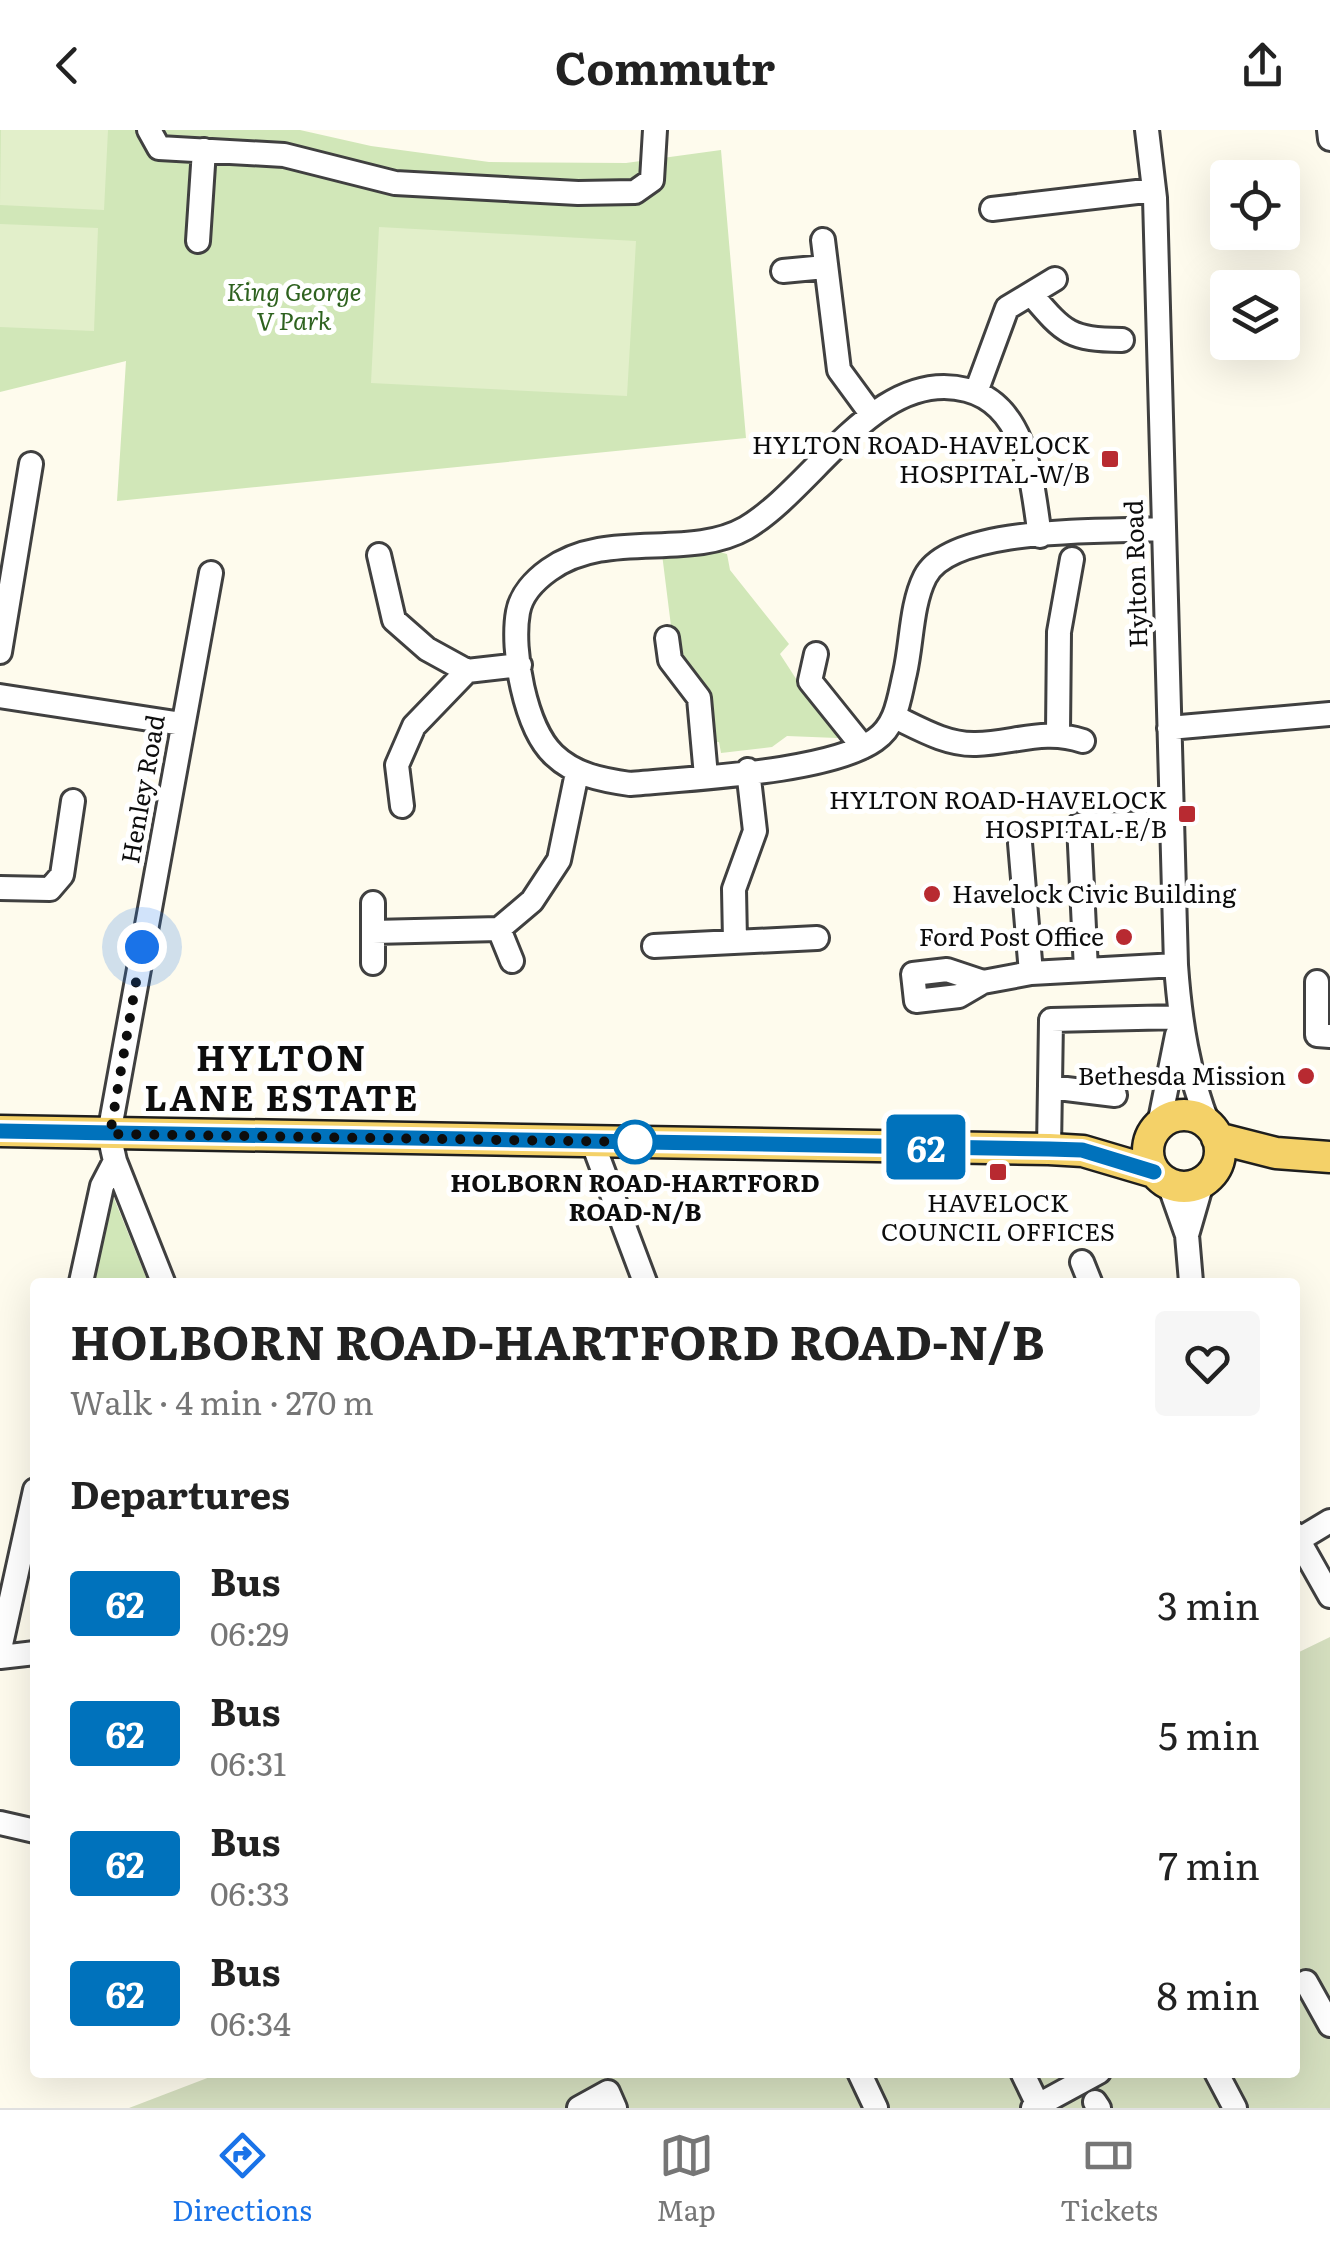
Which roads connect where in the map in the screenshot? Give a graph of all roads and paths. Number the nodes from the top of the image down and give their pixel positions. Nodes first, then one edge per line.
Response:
1 (149, 130) edge
2 (655, 130) edge
3 (1148, 130) edge
4 (1329, 130) edge
5 (1330, 139) edge
6 (204, 150) junction
7 (1154, 190) junction
8 (992, 209) dead end
9 (823, 240) dead end
10 (198, 241) dead end
11 (825, 267) junction
12 (783, 271) dead end
13 (1055, 279) dead end
14 (1032, 296) junction
15 (1122, 340) dead end
16 (976, 392) junction
17 (872, 415) junction
18 (30, 464) dead end
19 (1162, 529) junction
20 (1040, 536) junction
21 (378, 555) dead end
22 (1072, 560) dead end
23 (212, 573) dead end
24 (667, 638) dead end
25 (0, 646) edge
26 (816, 654) dead end
27 (520, 665) junction
28 (468, 671) junction
29 (0, 696) edge
30 (1330, 714) edge
31 (895, 717) junction
32 (182, 724) junction
33 (1169, 728) junction
34 (1058, 732) junction
35 (1083, 741) dead end
36 (863, 747) junction
37 (748, 770) junction
38 (577, 772) junction
39 (706, 776) junction
40 (74, 801) dead end
41 (402, 806) dead end
42 (1170, 823) junction
43 (1020, 844) dead end
44 (0, 888) edge
45 (373, 902) dead end
46 (500, 930) junction
47 (373, 932) junction
48 (816, 938) dead end
49 (735, 941) junction
50 (654, 946) dead end
51 (512, 961) dead end
52 (372, 963) dead end
53 (1176, 965) junction
54 (1086, 970) junction
55 (1030, 973) junction
56 (983, 982) dead end
57 (1317, 982) dead end
58 (1180, 1017) junction
59 (1330, 1036) edge
60 (1050, 1087) junction
61 (1115, 1095) dead end
62 (1155, 1130) junction
63 (0, 1131) edge
64 (1213, 1132) junction
65 (592, 1141) junction
66 (112, 1147) junction
67 (1049, 1149) junction
68 (1082, 1150) junction
69 (1276, 1153) junction
70 (1330, 1157) edge
71 (1208, 1176) junction
72 (1162, 1178) junction
73 (1186, 1235) junction
74 (82, 1278) edge
75 (161, 1278) edge
76 (643, 1278) edge
77 (1191, 1278) edge
78 (30, 1513) edge
79 (1330, 1521) edge
80 (1300, 1537) edge
81 (1300, 1546) edge
82 (1330, 1596) edge
83 (0, 1649) edge
84 (30, 1654) edge
85 (0, 1657) edge
86 (0, 1823) edge
87 (30, 1830) edge
88 (1306, 1982) dead end
89 (1330, 2025) edge
90 (862, 2078) edge
91 (1024, 2078) edge
92 (1087, 2078) edge
93 (1219, 2078) edge
94 (1036, 2107) edge
95 (579, 2108) edge
96 (615, 2108) edge
97 (876, 2108) edge
98 (1235, 2108) edge

1 - 6 street
2 - 6 street
3 - 7 street, Hylton Road
4 - 5 street
6 - 10 street
7 - 8 street
7 - 19 street, Hylton Road
9 - 11 street
11 - 12 street
11 - 17 street
13 - 14 street
14 - 15 street
14 - 16 street
16 - 17 street
16 - 20 street
17 - 27 street
18 - 25 street
19 - 20 street
19 - 33 street, Hylton Road
20 - 31 street
21 - 28 street
22 - 34 street
23 - 32 street, Henley Road
24 - 39 street
26 - 36 street
27 - 28 street
27 - 38 street
28 - 41 street
29 - 32 street
30 - 33 street
31 - 34 street
31 - 36 street
32 - 66 street, Henley Road
33 - 42 street, Hylton Road
34 - 35 street
36 - 37 street
37 - 39 street
37 - 49 street
38 - 39 street
38 - 46 street
40 - 44 street
42 - 53 street, Hylton Road
42 - 54 street
43 - 55 street
45 - 47 street
46 - 47 street
46 - 51 street
47 - 52 street
48 - 49 street
49 - 50 street
53 - 54 street
53 - 58 street, Hylton Road
54 - 55 street
55 - 56 street
57 - 59 street
58 - 60 street
58 - 62 street, Hylton Road
58 - 64 street, Hylton Road
60 - 61 street
60 - 67 street
62 - 64 main road
62 - 68 main road
62 - 72 main road
63 - 66 main road
64 - 69 main road
64 - 71 main road
65 - 66 main road
65 - 67 main road
65 - 76 street
66 - 74 street, Henley Road
66 - 75 street
67 - 68 main road
68 - 72 main road
69 - 70 main road
69 - 71 main road
71 - 72 main road
71 - 73 street
72 - 73 street
73 - 77 street
78 - 83 street
79 - 80 street
81 - 82 street
84 - 85 street
86 - 87 street
88 - 89 street
90 - 97 street
91 - 94 street
92 - 94 street
93 - 98 street
95 - 96 street

